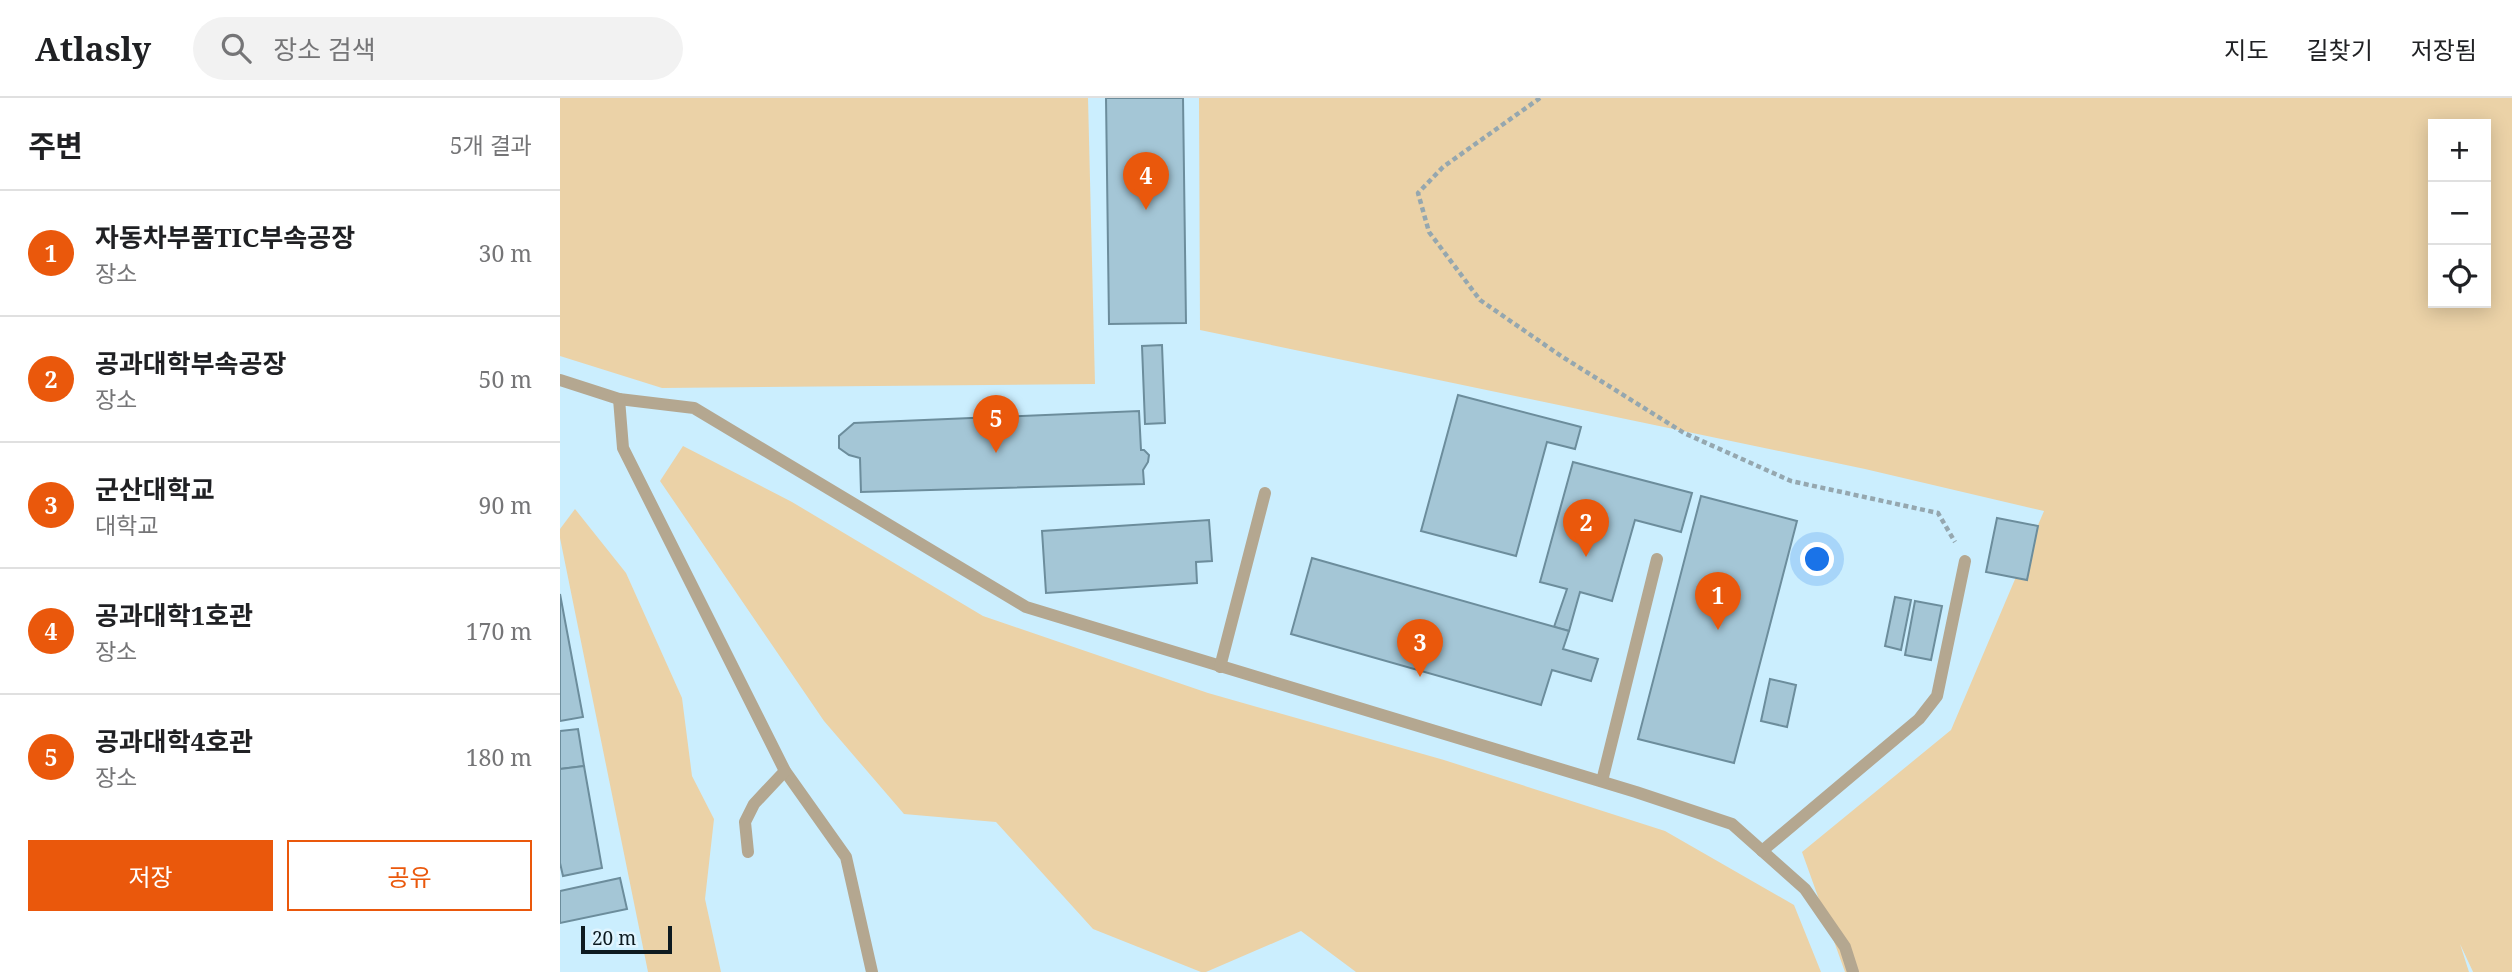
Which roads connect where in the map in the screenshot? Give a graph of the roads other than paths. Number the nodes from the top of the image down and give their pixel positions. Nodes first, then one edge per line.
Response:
1 (560, 380) edge
2 (619, 398) junction
3 (1265, 493) dead end
4 (1657, 559) dead end
5 (1965, 561) road end
6 (1220, 667) junction
7 (785, 771) junction
8 (1602, 782) junction
9 (1762, 851) junction
10 (748, 852) dead end
11 (872, 972) edge
12 (1853, 972) edge

1 - 2 lane
2 - 6 lane
2 - 7 lane
3 - 6 lane
4 - 8 lane
5 - 9 lane
6 - 8 lane
7 - 10 lane
7 - 11 lane
8 - 9 lane
9 - 12 lane

